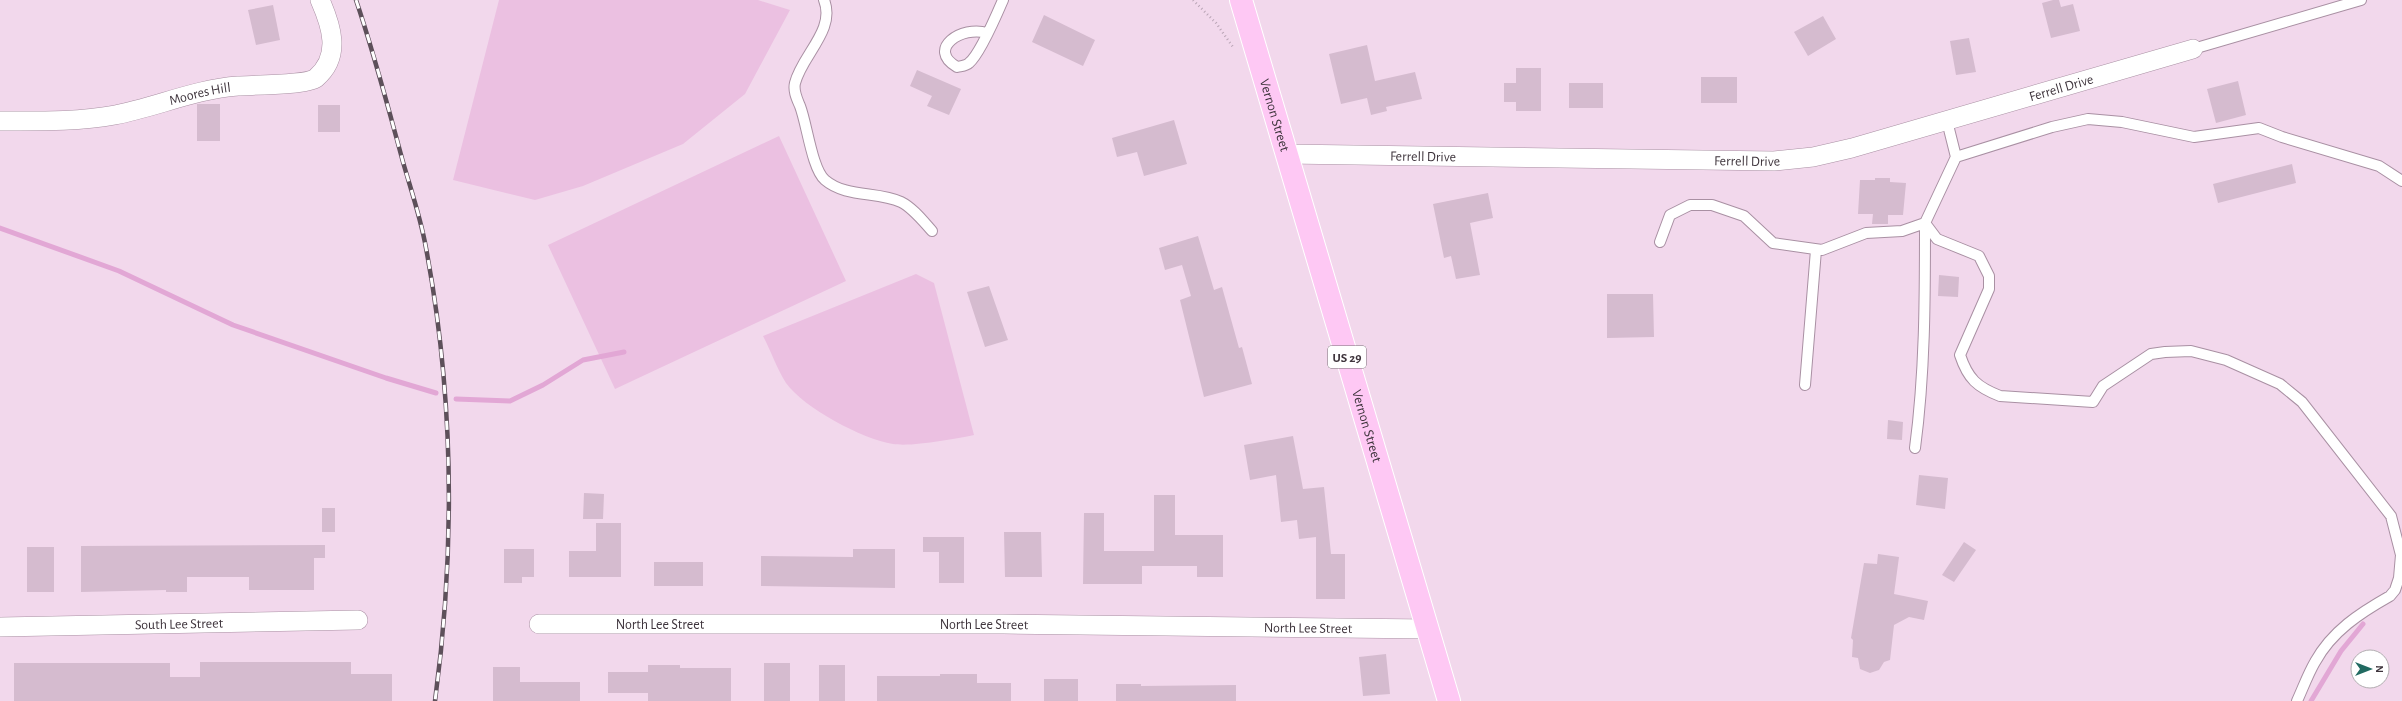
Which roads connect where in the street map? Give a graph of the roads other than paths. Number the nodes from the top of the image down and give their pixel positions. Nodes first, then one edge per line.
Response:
1 (320, 0) edge
2 (824, 0) edge
3 (1003, 0) edge
4 (2361, 0) edge
5 (2340, 3) edge
6 (1243, 7) edge
7 (987, 33) dead end
8 (2193, 49) joint
9 (0, 121) edge
10 (1947, 121) junction
11 (1286, 154) junction
12 (1956, 157) junction
13 (2402, 181) edge
14 (1925, 223) junction
15 (932, 231) dead end
16 (1660, 242) dead end
17 (1816, 250) junction
18 (1806, 385) dead end
19 (1915, 448) dead end
20 (358, 620) dead end
21 (538, 624) dead end
22 (0, 627) edge
23 (1429, 629) junction
24 (1449, 701) edge
25 (2297, 701) edge

1 - 9 street, Moores Hill
2 - 15 lane
3 - 7 lane
4 - 5 lane
5 - 8 lane
6 - 11 main road, Vernon Street / US 29
8 - 10 street, Ferrell Drive
10 - 11 street, Ferrell Drive
10 - 12 lane
11 - 23 main road, Vernon Street / US 29
12 - 13 lane
12 - 14 lane
14 - 17 lane
14 - 19 lane
14 - 25 lane
16 - 17 lane
17 - 18 lane
20 - 22 street, South Lee Street
21 - 23 street, North Lee Street
23 - 24 main road, Vernon Street / US 29

